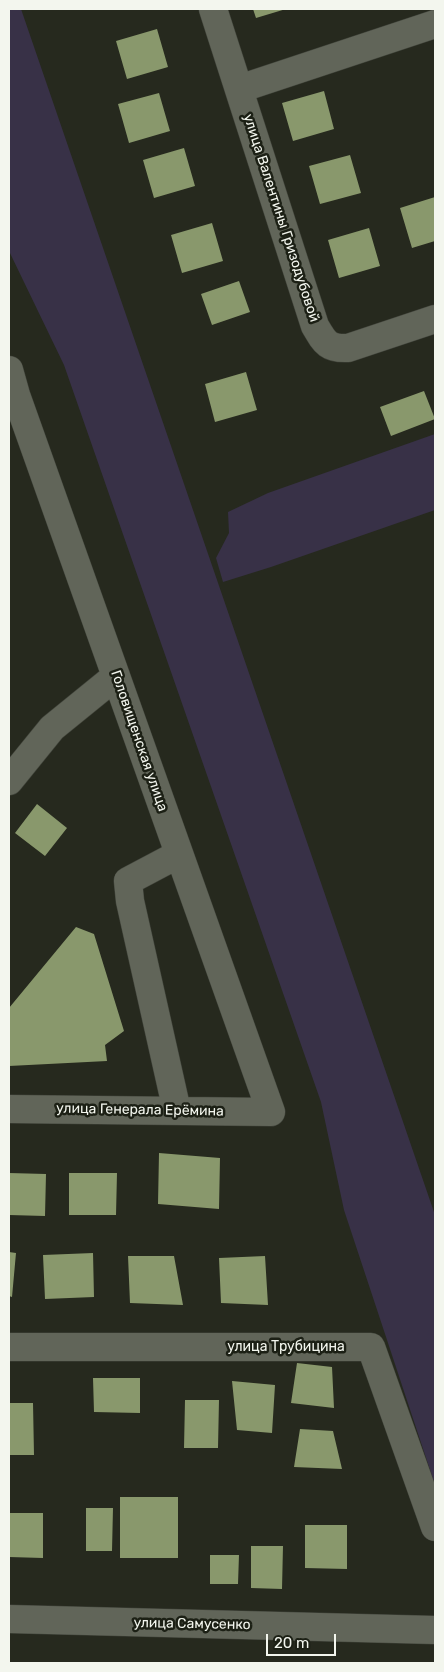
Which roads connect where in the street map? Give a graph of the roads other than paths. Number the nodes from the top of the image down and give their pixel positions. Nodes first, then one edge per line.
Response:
1 (213, 9) edge
2 (435, 24) edge
3 (239, 89) junction
4 (435, 319) edge
5 (11, 390) edge
6 (116, 676) junction
7 (9, 781) edge
8 (179, 854) junction
9 (9, 1109) edge
10 (177, 1111) junction
11 (271, 1112) joint
12 (9, 1347) edge
13 (435, 1527) edge
14 (9, 1619) edge
15 (435, 1630) edge

1 - 3 street, улица Валентины Гризодубовой
2 - 3 street
3 - 4 street, улица Валентины Гризодубовой
5 - 6 street, Головищенская улица
6 - 7 street
6 - 8 street, Головищенская улица
8 - 10 street
8 - 11 street, Головищенская улица
9 - 10 street, улица Генерала Ерёмина
10 - 11 street, улица Генерала Ерёмина
12 - 13 street, улица Трубицина
14 - 15 street, улица Самусенко

